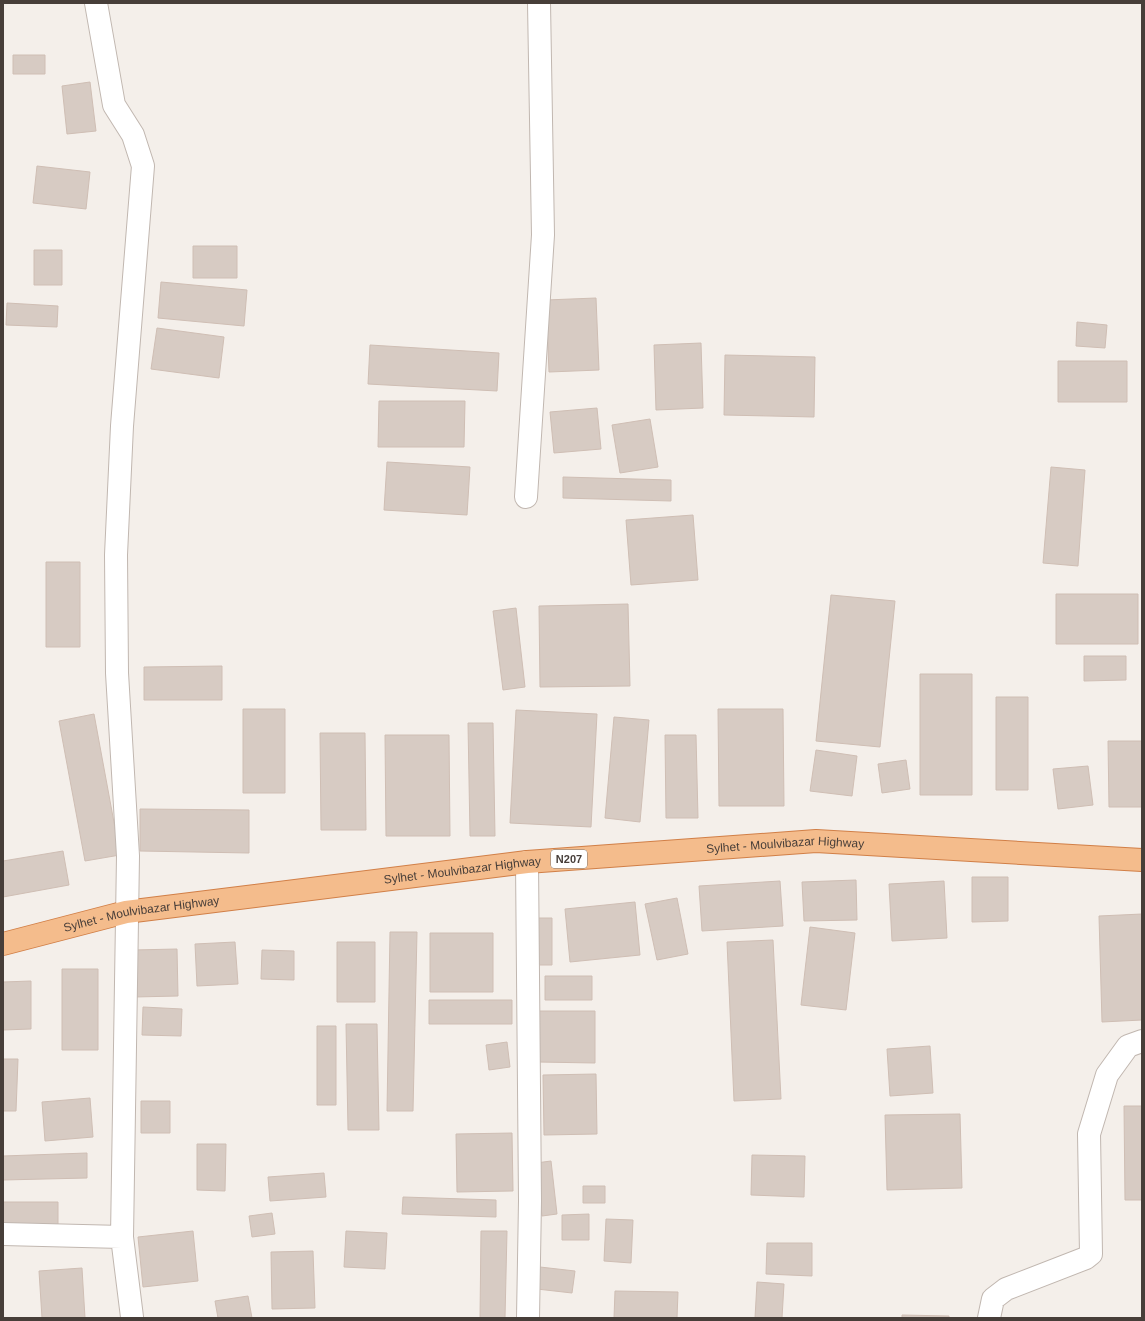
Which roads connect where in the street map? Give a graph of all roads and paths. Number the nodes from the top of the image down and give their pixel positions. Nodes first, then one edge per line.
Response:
1 (96, 3) edge
2 (539, 3) edge
3 (526, 497) dead end
4 (1142, 860) edge
5 (527, 862) junction
6 (126, 912) junction
7 (3, 944) edge
8 (1142, 1041) edge
9 (3, 1234) edge
10 (122, 1237) junction
11 (132, 1317) edge
12 (528, 1318) edge
13 (989, 1318) edge

1 - 6 street
2 - 3 street
4 - 5 highway, Sylhet - Moulvibazar Highway / N207
5 - 6 highway, Sylhet - Moulvibazar Highway / N207
5 - 12 street
6 - 7 highway, Sylhet - Moulvibazar Highway / N207
6 - 10 street
8 - 13 street
9 - 10 street
10 - 11 street

